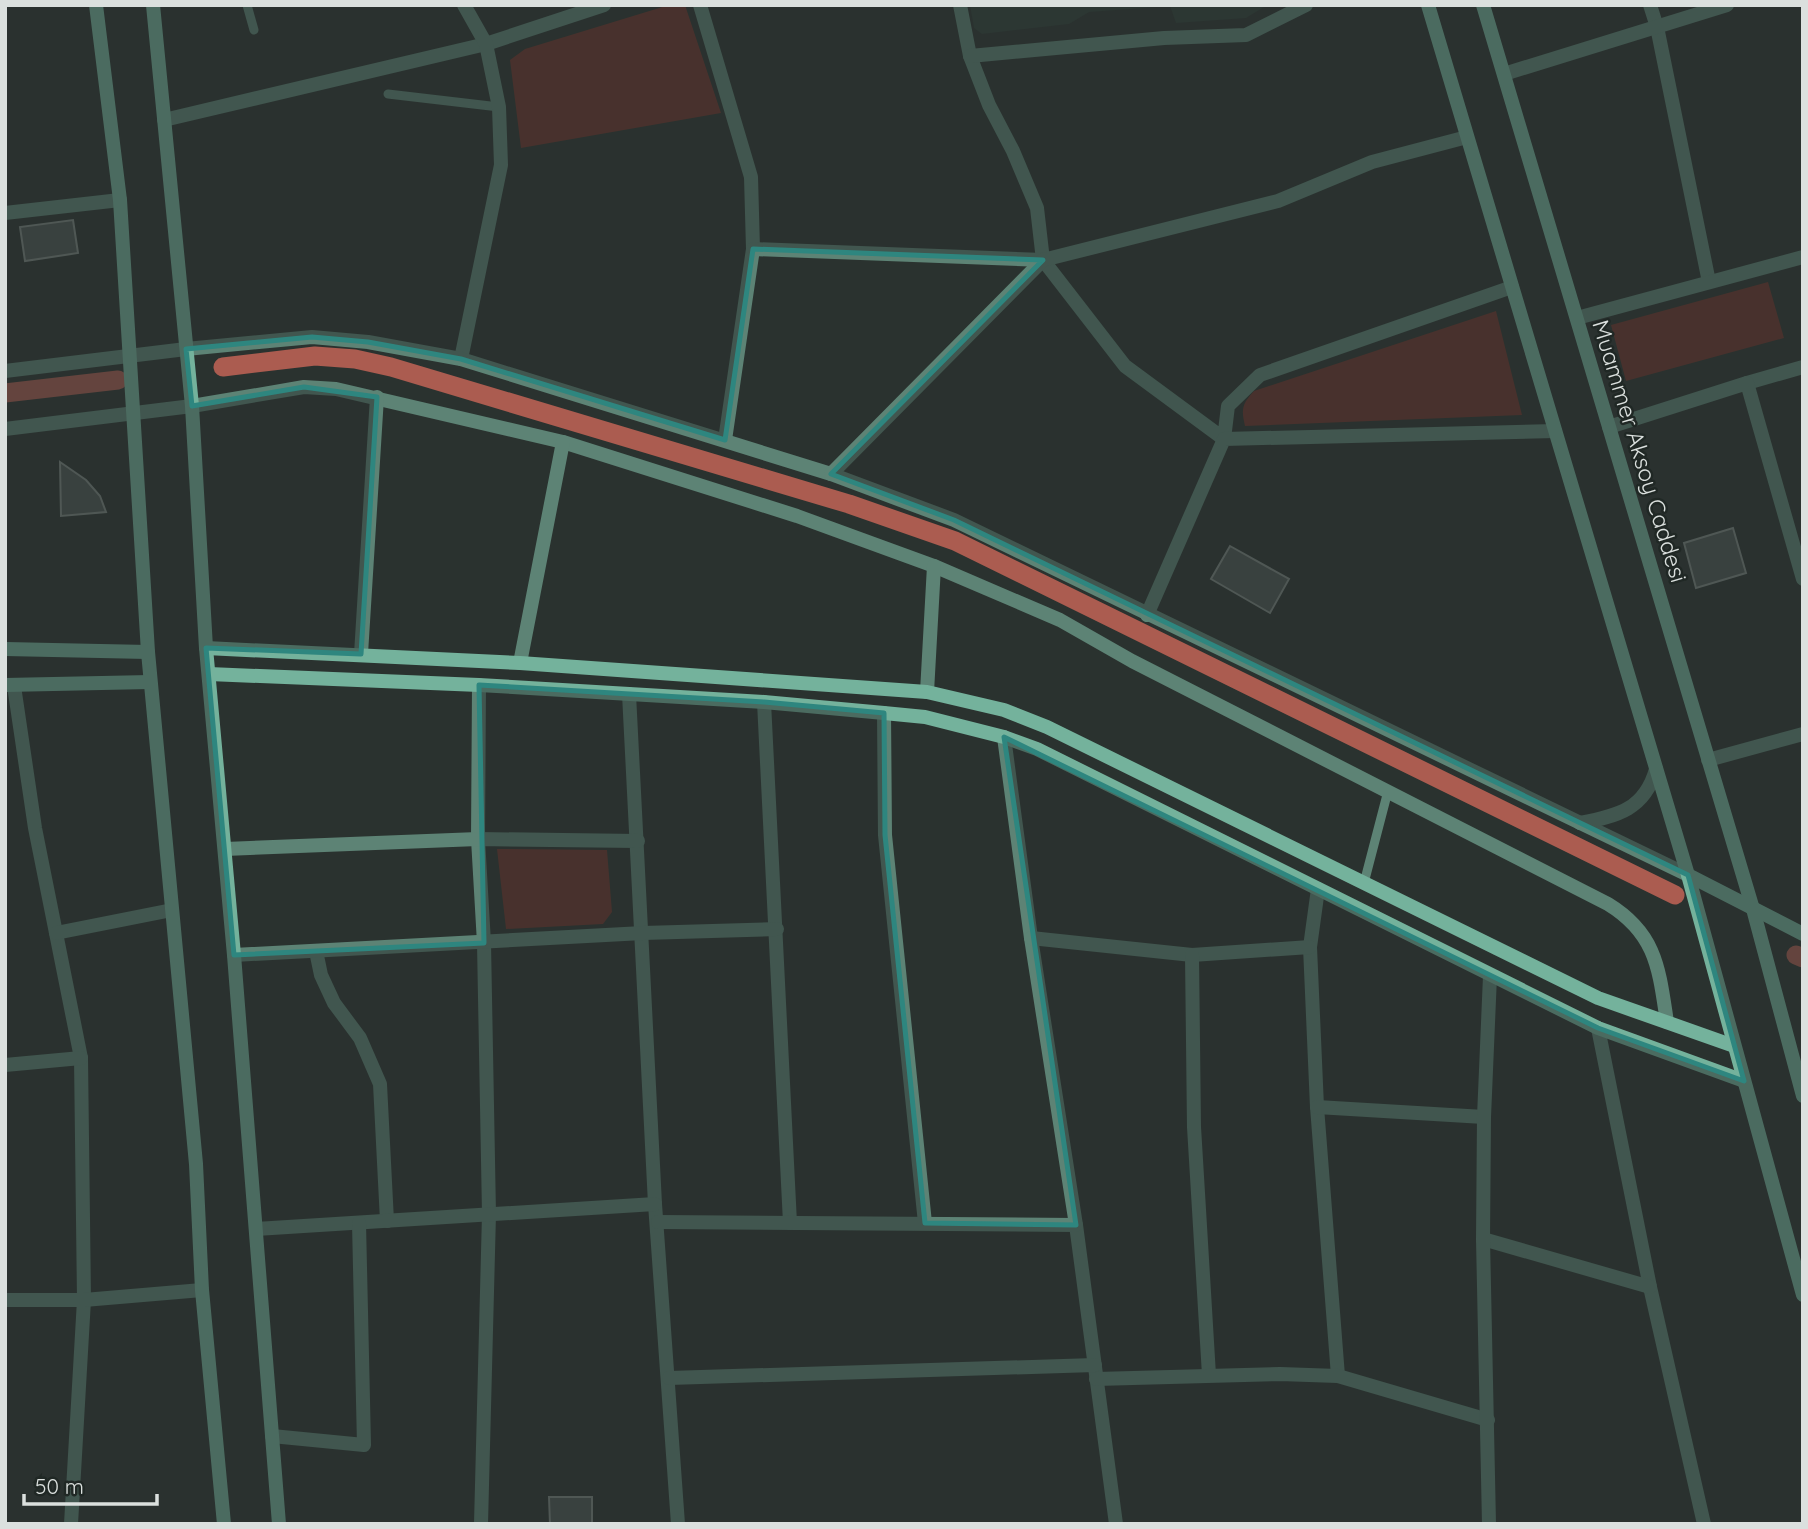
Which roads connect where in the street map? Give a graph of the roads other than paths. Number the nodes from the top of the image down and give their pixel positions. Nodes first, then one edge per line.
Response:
1 (96, 5) edge
2 (153, 5) edge
3 (247, 5) edge
4 (464, 5) edge
5 (604, 5) edge
6 (700, 5) edge
7 (960, 5) edge
8 (1306, 5) edge
9 (1428, 5) edge
10 (1483, 5) edge
11 (1650, 5) edge
12 (1727, 5) edge
13 (1288, 10) edge
14 (1657, 27) junction
15 (254, 30) dead end
16 (486, 44) junction
17 (970, 56) junction
18 (1504, 74) junction
19 (388, 94) dead end
20 (499, 107) junction
21 (164, 120) junction
22 (1467, 137) junction
23 (120, 200) junction
24 (5, 213) edge
25 (753, 248) junction
26 (1803, 257) edge
27 (1043, 260) junction
28 (1709, 282) junction
29 (1512, 287) junction
30 (1577, 318) junction
31 (186, 349) junction
32 (131, 356) junction
33 (461, 359) junction
34 (1803, 367) edge
35 (5, 372) edge
36 (1747, 383) junction
37 (377, 397) junction
38 (192, 406) junction
39 (134, 412) junction
40 (1609, 427) junction
41 (5, 429) edge
42 (1555, 430) junction
43 (1224, 439) junction
44 (725, 440) junction
45 (563, 442) junction
46 (831, 474) junction
47 (934, 566) junction
48 (1803, 579) edge
49 (1147, 615) junction
50 (206, 648) junction
51 (5, 649) edge
52 (148, 652) junction
53 (361, 654) junction
54 (520, 663) junction
55 (209, 674) junction
56 (150, 682) junction
57 (10, 685) edge
58 (479, 685) junction
59 (927, 692) junction
60 (629, 694) junction
61 (764, 702) junction
62 (884, 713) junction
63 (1803, 734) edge
64 (1004, 737) junction
65 (1708, 760) junction
66 (1656, 769) junction
67 (1388, 791) junction
68 (1580, 823) junction
69 (478, 839) junction
70 (638, 841) junction
71 (225, 849) junction
72 (1688, 875) junction
73 (1364, 883) junction
74 (1318, 890) junction
75 (1753, 909) junction
76 (172, 910) junction
77 (777, 929) junction
78 (56, 933) junction
79 (643, 933) junction
80 (1803, 934) edge
81 (1031, 938) junction
82 (484, 943) junction
83 (1310, 947) junction
84 (316, 951) junction
85 (234, 955) junction
86 (1192, 955) junction
87 (1490, 976) junction
88 (1667, 1022) junction
89 (1598, 1028) junction
90 (1734, 1046) junction
91 (81, 1058) junction
92 (5, 1065) edge
93 (1800, 1079) edge
94 (1744, 1081) junction
95 (1803, 1096) edge
96 (1317, 1107) junction
97 (1484, 1117) junction
98 (655, 1204) junction
99 (489, 1214) junction
100 (387, 1221) junction
101 (359, 1223) junction
102 (658, 1223) junction
103 (790, 1223) junction
104 (925, 1223) junction
105 (1076, 1225) junction
106 (256, 1229) junction
107 (1483, 1239) junction
108 (1650, 1287) junction
109 (202, 1290) junction
110 (1803, 1295) edge
111 (5, 1300) edge
112 (84, 1300) junction
113 (1096, 1372) junction
114 (1209, 1375) junction
115 (1338, 1376) junction
116 (670, 1378) junction
117 (1488, 1420) junction
118 (272, 1436) junction
119 (71, 1524) edge
120 (224, 1524) edge
121 (279, 1524) edge
122 (481, 1524) edge
123 (678, 1524) edge
124 (1116, 1524) edge
125 (1489, 1524) edge
126 (1704, 1524) edge

1 - 23 street
2 - 21 street
3 - 15 lane
4 - 16 street
5 - 16 street
6 - 25 street
7 - 17 street
8 - 13 street
9 - 22 street
10 - 18 street, Muammer Aksoy Caddesi
11 - 14 street
12 - 14 street
13 - 17 street
14 - 18 street
14 - 28 street
16 - 20 street
16 - 21 street
17 - 27 street
18 - 30 street, Muammer Aksoy Caddesi
19 - 20 lane
20 - 33 street
21 - 31 street
22 - 27 street
22 - 29 street
23 - 24 street
23 - 32 street
25 - 27 street
25 - 44 street
26 - 28 street
27 - 43 street
27 - 46 street
28 - 30 street
29 - 42 street
29 - 43 street
30 - 40 street, Muammer Aksoy Caddesi
31 - 32 street
31 - 33 street
31 - 38 street
32 - 35 street
32 - 39 street
33 - 44 street
34 - 36 street
36 - 40 street
36 - 48 street
37 - 38 street
37 - 45 street
37 - 53 street
38 - 39 street
38 - 50 street
39 - 41 street
39 - 52 street
40 - 65 street, Muammer Aksoy Caddesi
42 - 43 street
42 - 66 street
43 - 49 street
44 - 46 street
45 - 47 street
45 - 54 street
46 - 49 street
47 - 59 street
47 - 67 street
49 - 68 street
50 - 53 street
50 - 55 street
51 - 52 street
52 - 56 street
53 - 54 street
54 - 59 street
55 - 58 street
55 - 71 street
56 - 57 street
56 - 76 street
57 - 78 street
58 - 60 street
58 - 69 street
59 - 73 street
60 - 61 street
60 - 70 street
61 - 62 street
61 - 77 street
62 - 64 street
62 - 104 street
63 - 65 street
64 - 74 street
64 - 81 street
65 - 75 street, Muammer Aksoy Caddesi
66 - 68 street
66 - 72 street
67 - 73 lane
67 - 88 street
68 - 72 street
69 - 70 street
69 - 71 street
69 - 82 street
70 - 79 street
71 - 85 street
72 - 75 street
72 - 90 street
73 - 88 street
74 - 83 street
74 - 87 street
75 - 80 street
75 - 93 street, Muammer Aksoy Caddesi
76 - 78 street
76 - 109 street
77 - 79 street
77 - 103 street
78 - 91 street
79 - 82 street
79 - 98 street
81 - 86 street
81 - 105 street
82 - 84 street
82 - 99 street
83 - 86 street
83 - 96 street
84 - 85 street
84 - 100 street
85 - 106 street
86 - 114 street
87 - 89 street
87 - 97 street
88 - 90 street
89 - 94 street
89 - 108 street
90 - 94 street
91 - 92 street
91 - 112 street
93 - 95 street, Muammer Aksoy Caddesi
94 - 110 street
96 - 97 street
96 - 115 street
97 - 107 street
98 - 99 street
98 - 102 street
99 - 100 street
99 - 122 street
100 - 101 street
101 - 106 street
101 - 118 street
102 - 103 street
102 - 116 street
103 - 104 street
104 - 105 street
105 - 113 street
106 - 118 street
107 - 108 street
107 - 117 street
108 - 126 street
109 - 112 street
109 - 120 street
111 - 112 street
112 - 119 street
113 - 114 street
113 - 116 street
113 - 124 street
114 - 115 street
115 - 117 street
116 - 123 street
117 - 125 street
118 - 121 street

